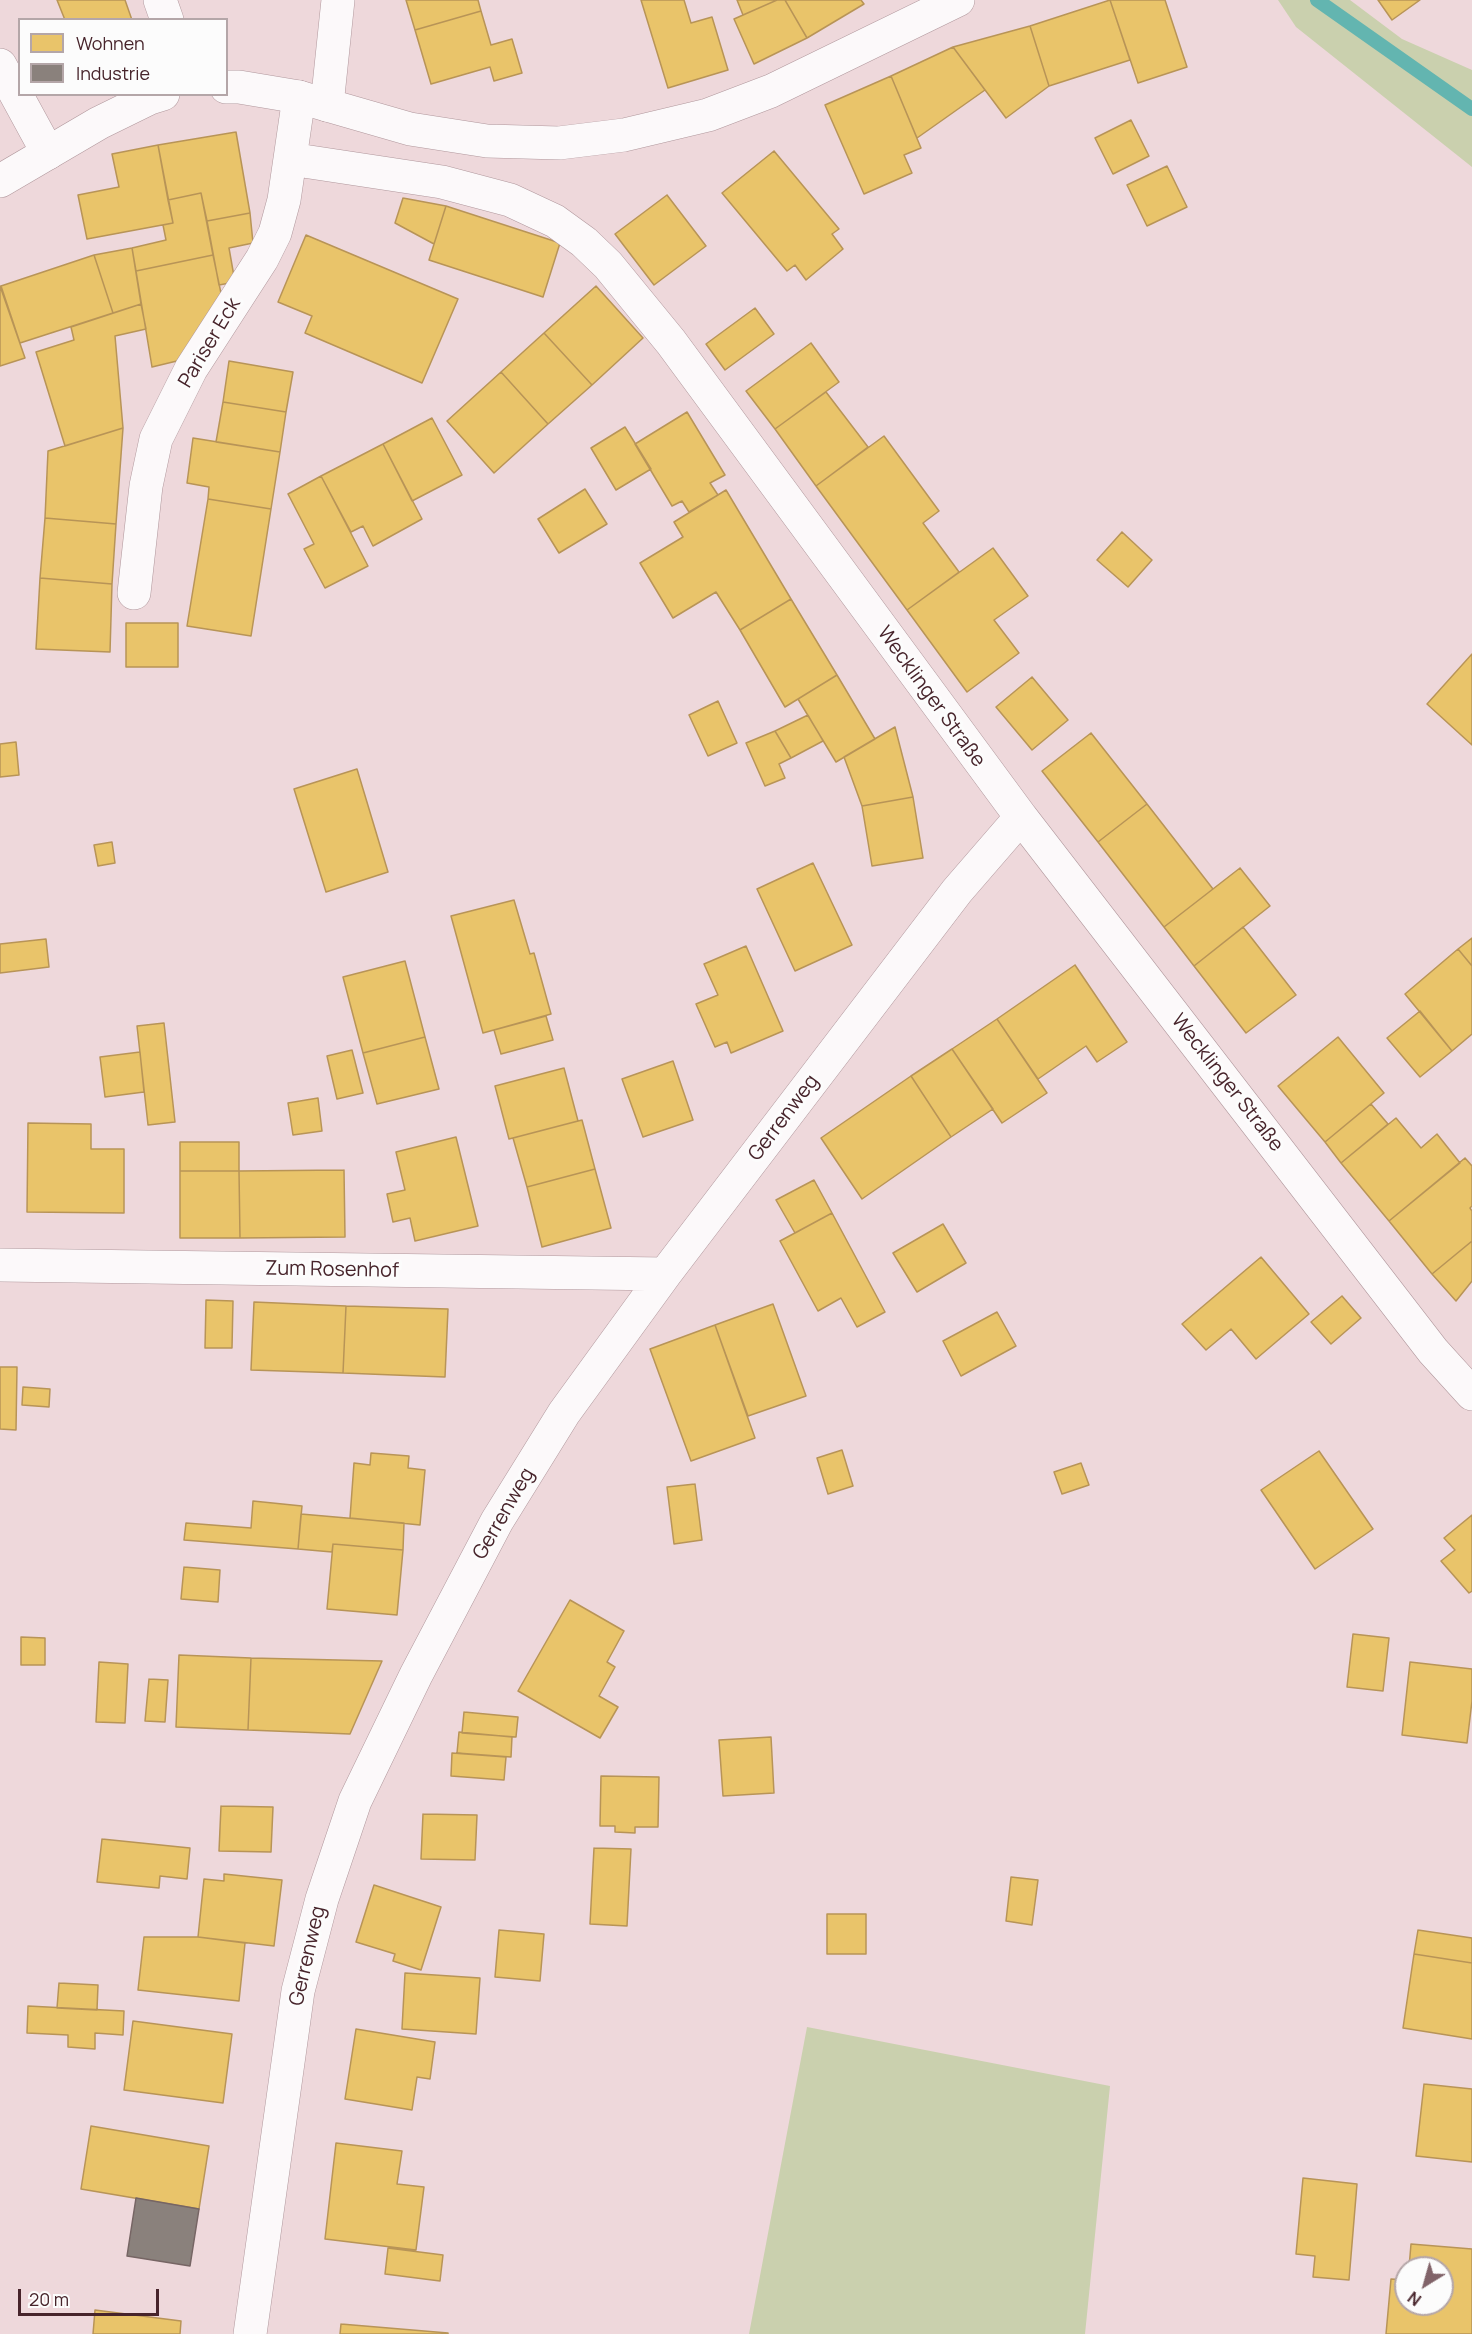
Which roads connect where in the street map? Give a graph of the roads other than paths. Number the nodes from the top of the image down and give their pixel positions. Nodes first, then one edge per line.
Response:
1 (160, 0) edge
2 (339, 0) edge
3 (958, 0) edge
4 (166, 18) edge
5 (0, 65) edge
6 (228, 87) edge
7 (156, 96) edge
8 (313, 101) junction
9 (48, 153) junction
10 (290, 159) junction
11 (0, 181) edge
12 (134, 593) dead end
13 (1020, 817) junction
14 (0, 1265) edge
15 (665, 1274) junction
16 (1472, 1395) edge
17 (250, 2334) edge

1 - 4 street
2 - 8 street, Pariser Eck
3 - 8 street
5 - 9 street
6 - 8 street
7 - 9 street
8 - 10 street, Pariser Eck
9 - 11 street
10 - 12 street, Pariser Eck
10 - 13 street, Wecklinger Straße
13 - 15 street, Gerrenweg
13 - 16 street, Wecklinger Straße
14 - 15 street, Zum Rosenhof
15 - 17 street, Gerrenweg

